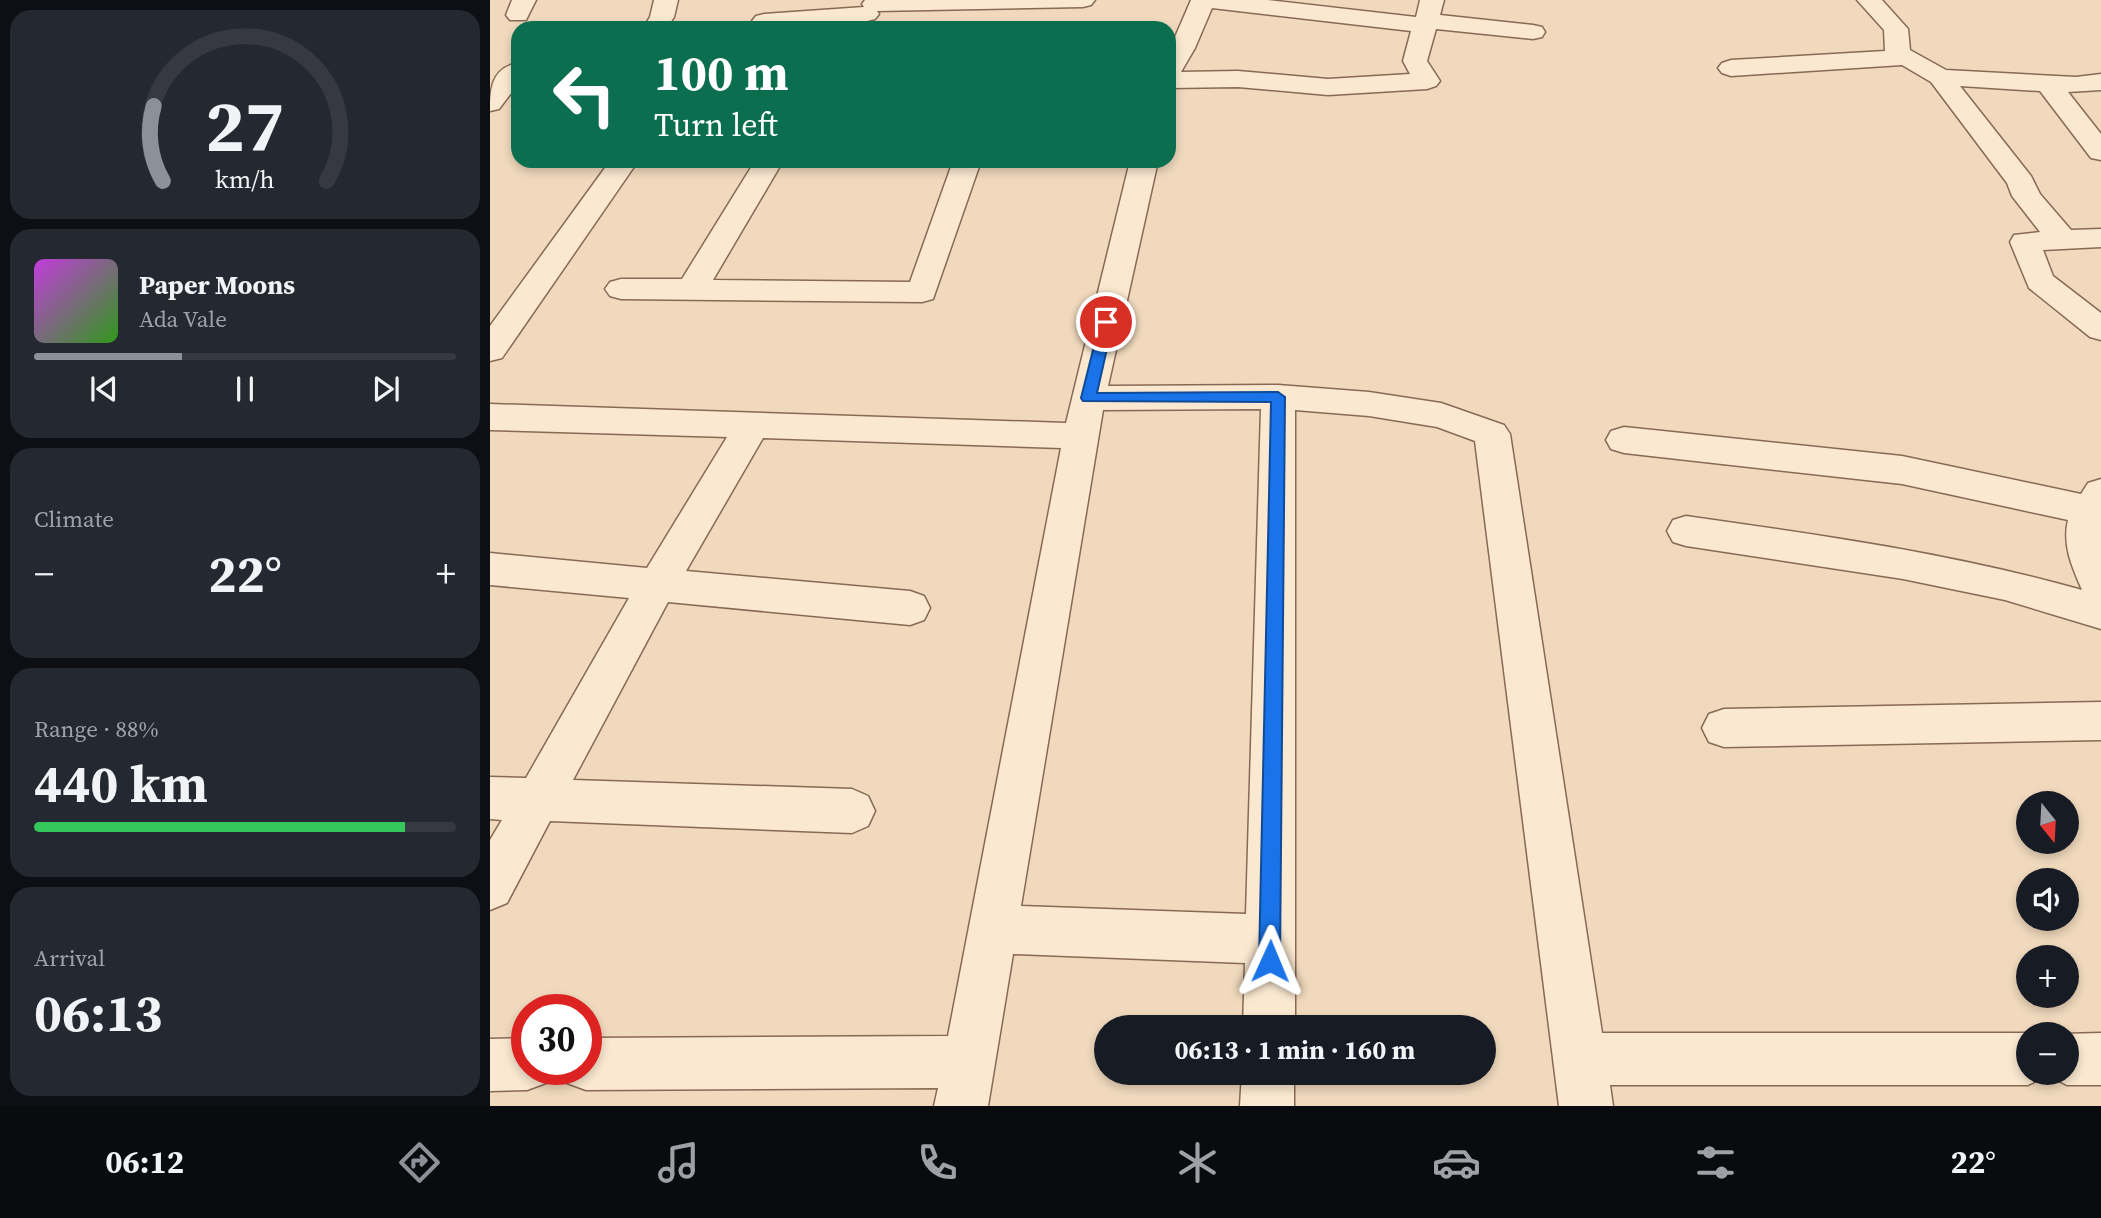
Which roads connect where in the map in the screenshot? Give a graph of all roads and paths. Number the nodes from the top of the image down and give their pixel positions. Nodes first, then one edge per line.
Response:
1 (666, 0) edge
2 (1083, 0) edge
3 (1204, 0) edge
4 (1869, 0) edge
5 (869, 11) edge
6 (1428, 15) edge
7 (659, 21) edge
8 (764, 21) dead end
9 (1534, 32) dead end
10 (1898, 56) junction
11 (1176, 60) edge
12 (1731, 68) dead end
13 (507, 72) edge
14 (1940, 77) junction
15 (1176, 80) edge
16 (2101, 82) edge
17 (2047, 83) junction
18 (490, 103) edge
19 (2101, 152) edge
20 (619, 168) edge
21 (765, 168) edge
22 (965, 168) edge
23 (1142, 168) edge
24 (2101, 239) edge
25 (2063, 240) junction
26 (621, 289) dead end
27 (691, 291) junction
28 (2101, 329) edge
29 (490, 350) edge
30 (1278, 397) junction
31 (490, 417) edge
32 (1085, 417) junction
33 (753, 425) junction
34 (1624, 440) dead end
35 (2095, 501) edge
36 (1686, 531) dead end
37 (490, 569) edge
38 (657, 585) junction
39 (2101, 589) edge
40 (910, 608) dead end
41 (2101, 612) edge
42 (2101, 721) edge
43 (1724, 728) dead end
44 (490, 798) edge
45 (538, 801) junction
46 (852, 811) dead end
47 (490, 886) edge
48 (993, 929) junction
49 (1270, 939) junction
50 (1269, 1015) edge
51 (2079, 1059) edge
52 (2101, 1059) edge
53 (2016, 1060) edge
54 (511, 1064) edge
55 (490, 1065) edge
56 (602, 1065) edge
57 (1582, 1082) edge
58 (965, 1084) edge
59 (1268, 1085) edge
60 (1267, 1106) edge

1 - 7 street
2 - 5 street
3 - 6 street
3 - 11 street
4 - 10 street
5 - 8 street
6 - 9 street
6 - 15 street
10 - 12 street
10 - 14 street
13 - 18 street
14 - 17 street
14 - 25 street
16 - 17 street
17 - 19 street
20 - 29 street
21 - 27 street
22 - 27 street
23 - 32 street
24 - 25 street
25 - 28 street
26 - 27 street
30 - 32 street
30 - 49 street
30 - 57 street
31 - 33 street
32 - 33 street
32 - 48 street
33 - 38 street
34 - 35 street
35 - 39 street
36 - 41 street
37 - 38 street
38 - 40 street
38 - 45 street
42 - 43 street
44 - 45 street
45 - 46 street
45 - 47 street
48 - 49 street
48 - 58 street
49 - 50 street
51 - 52 street
53 - 57 street
54 - 55 street
56 - 58 street
59 - 60 street

